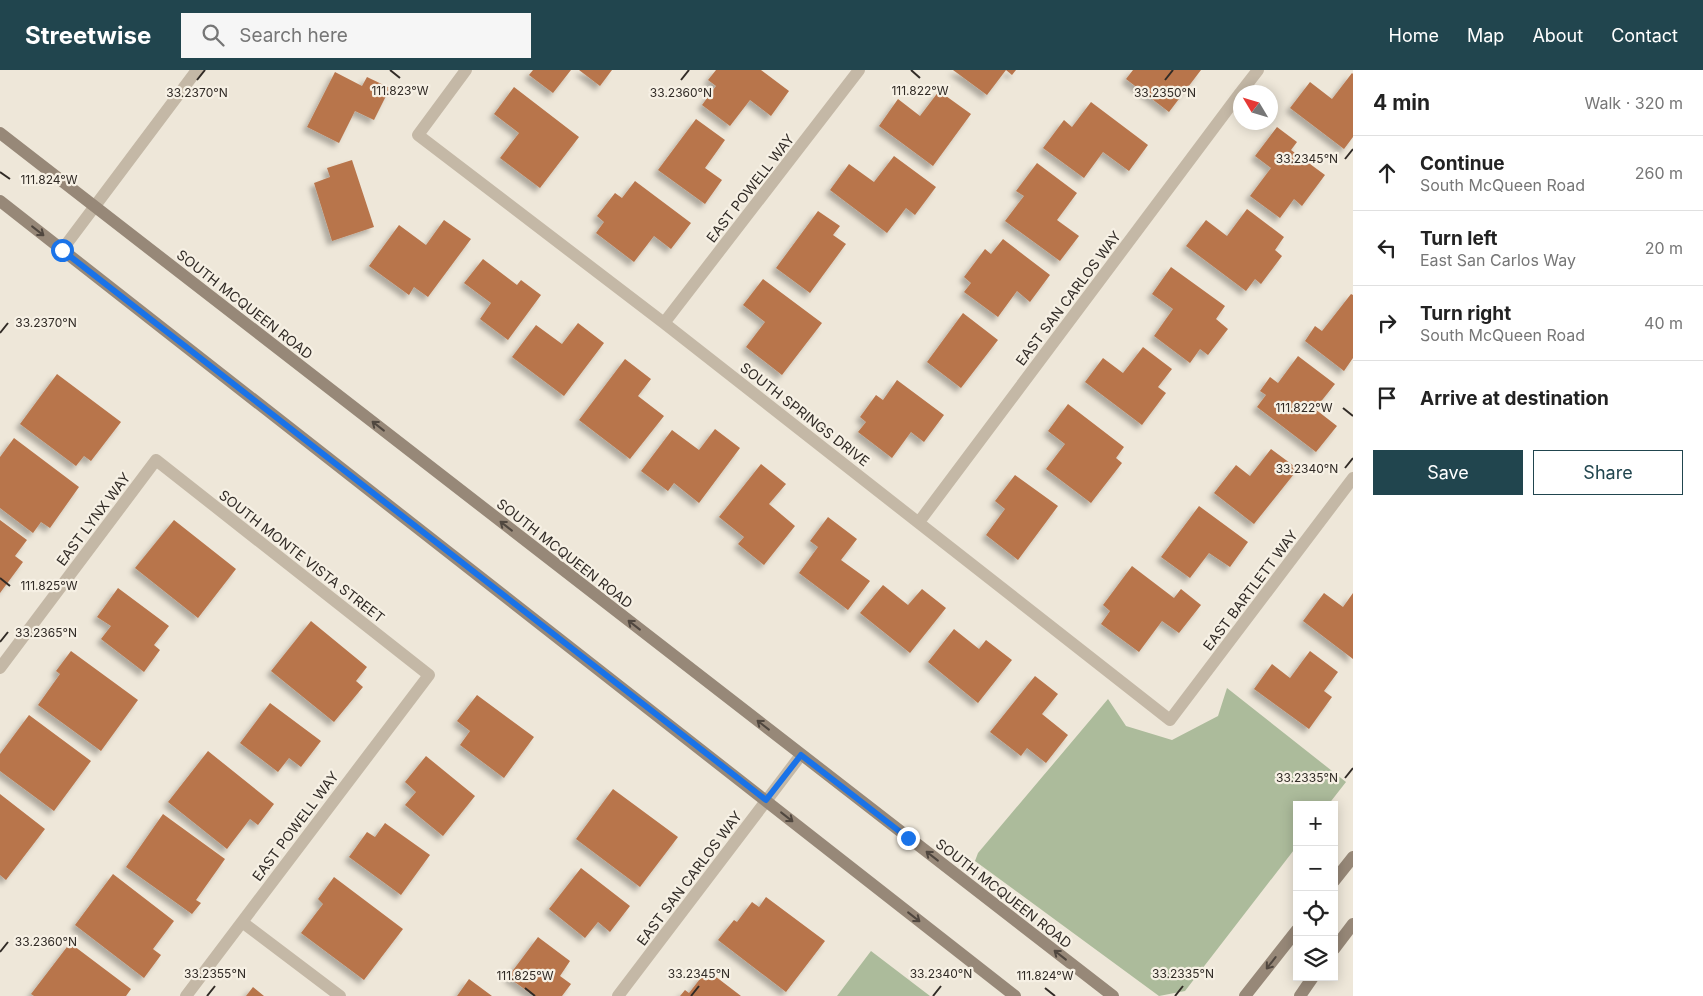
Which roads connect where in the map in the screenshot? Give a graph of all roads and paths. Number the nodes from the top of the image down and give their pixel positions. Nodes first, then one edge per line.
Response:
1 (197, 70) edge
2 (466, 70) edge
3 (859, 70) edge
4 (1258, 70) edge
5 (1247, 85) edge
6 (1233, 104) edge
7 (0, 133) edge
8 (0, 201) edge
9 (95, 207) junction
10 (62, 250) junction
11 (664, 323) junction
12 (156, 460) joint
13 (1353, 478) edge
14 (918, 522) junction
15 (0, 668) edge
16 (429, 675) joint
17 (1170, 720) joint
18 (801, 755) junction
19 (766, 800) junction
20 (1353, 857) edge
21 (1338, 876) edge
22 (242, 922) junction
23 (1353, 924) edge
24 (1293, 935) edge
25 (1338, 944) edge
26 (1311, 981) edge
27 (186, 996) edge
28 (340, 996) edge
29 (618, 996) edge
30 (1016, 996) edge
31 (1112, 996) edge
32 (1245, 996) edge
33 (1300, 996) edge

1 - 9 street
2 - 11 street, SOUTH SPRINGS DRIVE
3 - 11 street, EAST POWELL WAY
4 - 5 street, EAST SAN CARLOS WAY
6 - 14 street, EAST SAN CARLOS WAY
7 - 9 main road, SOUTH MCQUEEN ROAD
8 -> 10 main road
9 - 10 street
18 -> 9 main road, SOUTH MCQUEEN ROAD
10 - 19 main road
11 - 14 street, SOUTH SPRINGS DRIVE
12 - 15 street, EAST LYNX WAY
12 - 16 street, SOUTH MONTE VISTA STREET
13 - 17 street, EAST BARTLETT WAY
14 - 17 street, SOUTH SPRINGS DRIVE
16 - 22 street, EAST POWELL WAY
18 - 19 street, EAST SAN CARLOS WAY
31 -> 18 main road, SOUTH MCQUEEN ROAD
19 - 29 street, EAST SAN CARLOS WAY
19 -> 30 main road
20 - 21 main road
22 - 27 street, EAST POWELL WAY
22 - 28 street
23 - 25 main road
24 -> 32 main road
26 - 33 main road

